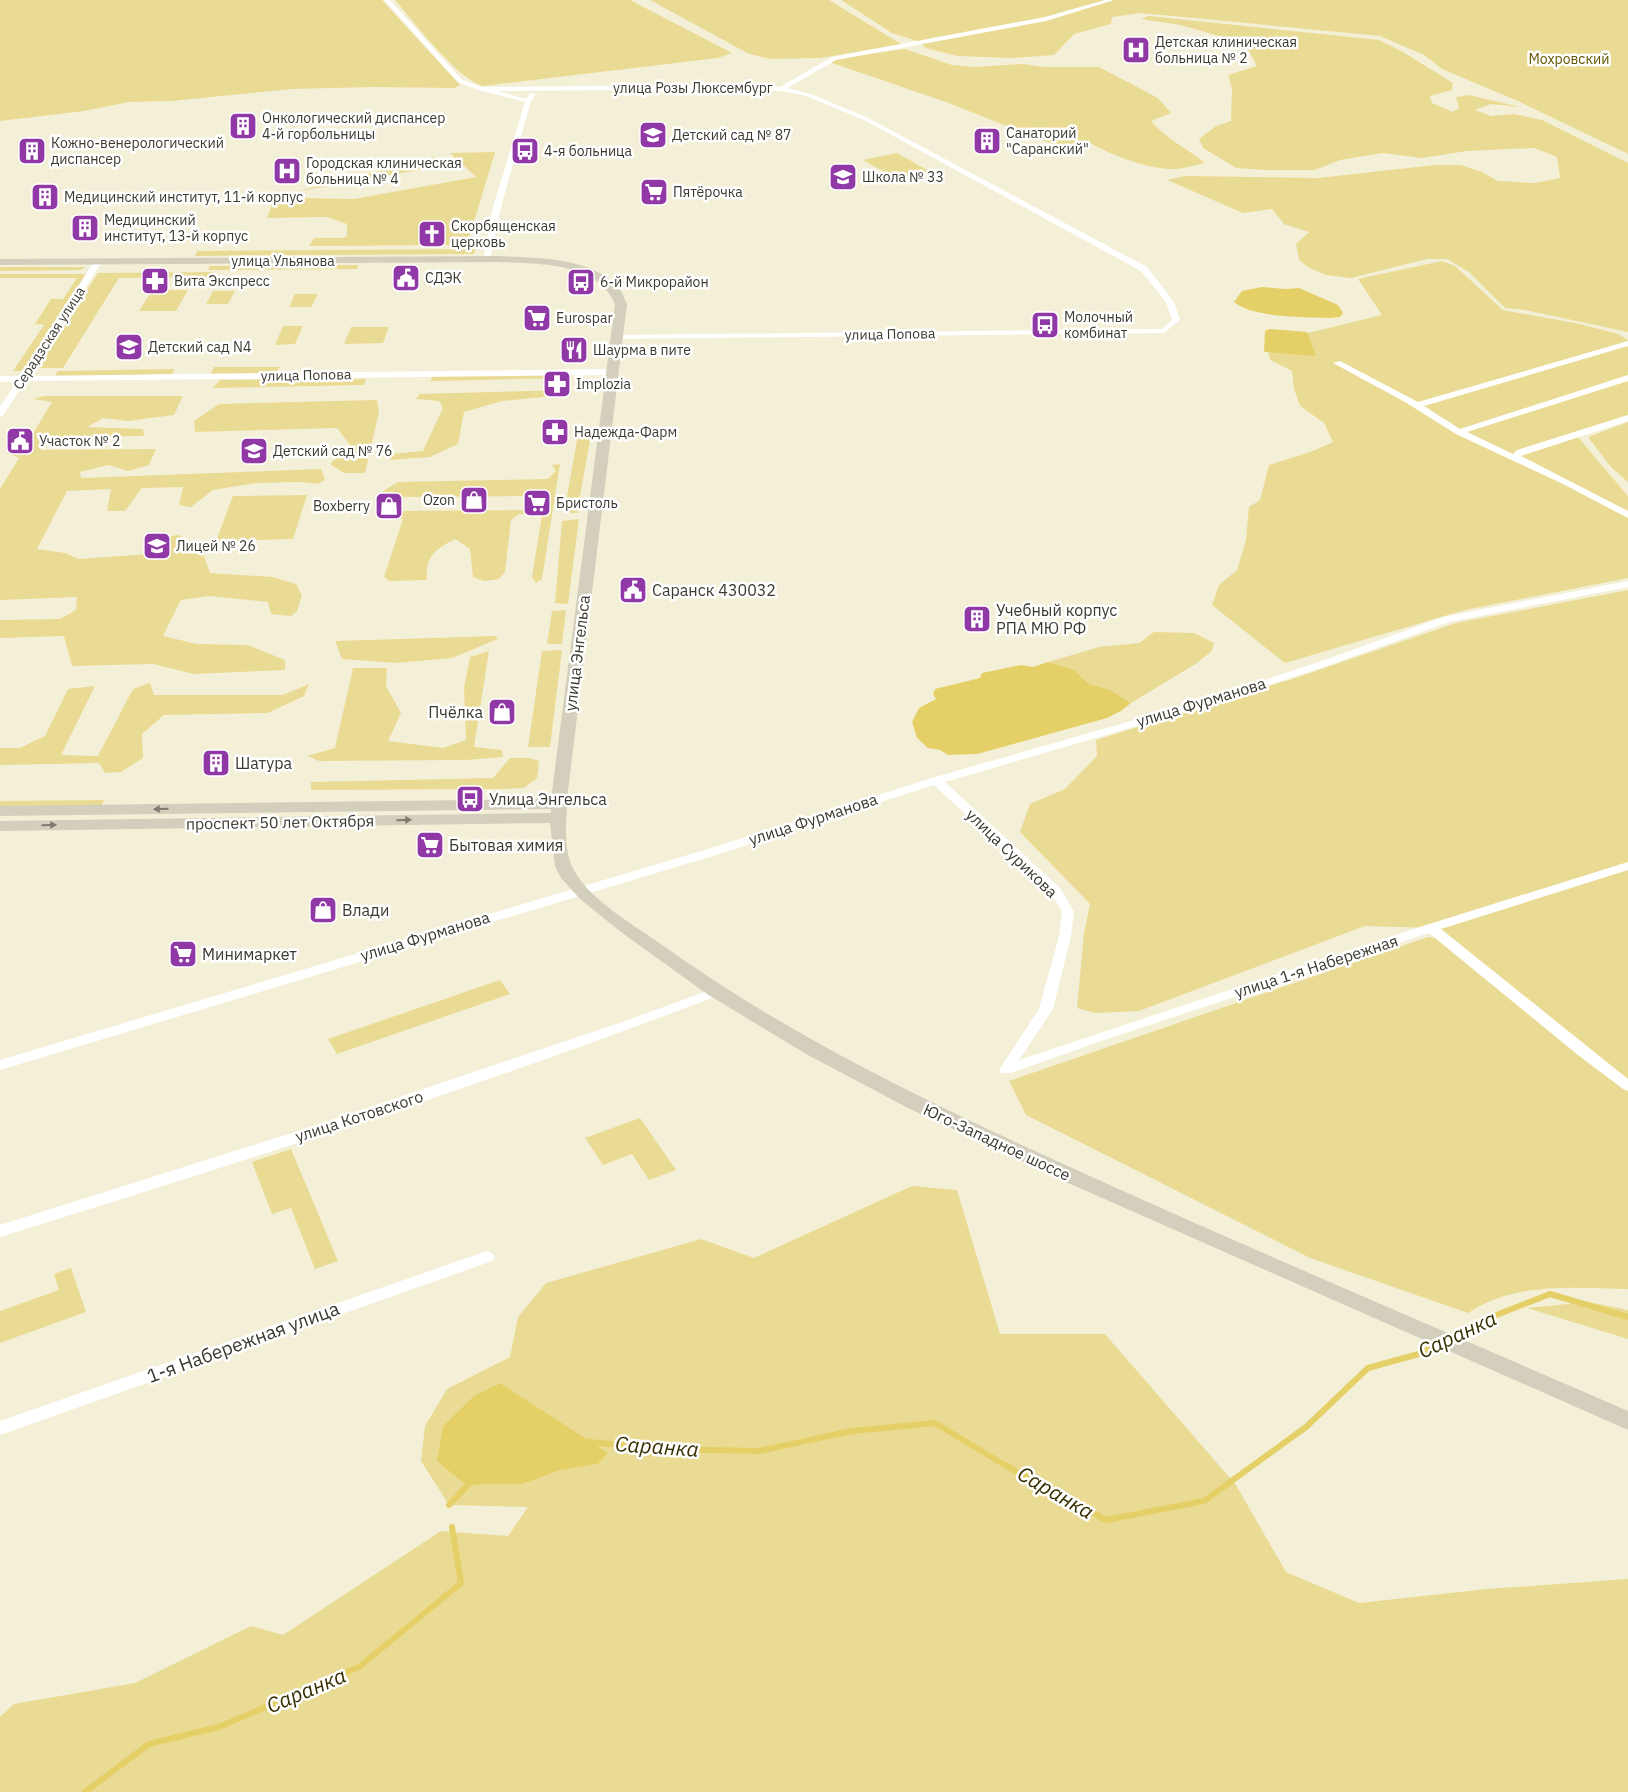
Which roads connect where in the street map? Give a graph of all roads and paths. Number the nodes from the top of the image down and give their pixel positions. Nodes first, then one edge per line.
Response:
1 (386, 0) edge
2 (1111, 0) edge
3 (538, 88) junction
4 (781, 88) junction
5 (481, 89) junction
6 (528, 101) junction
7 (486, 259) junction
8 (0, 262) edge
9 (98, 262) junction
10 (1164, 331) joint
11 (616, 337) junction
12 (1628, 343) edge
13 (1337, 363) dead end
14 (611, 372) junction
15 (1628, 378) edge
16 (0, 379) edge
17 (22, 379) junction
18 (1415, 406) junction
19 (0, 414) edge
20 (1628, 418) edge
21 (1459, 432) junction
22 (1520, 461) junction
23 (1628, 515) edge
24 (1628, 584) edge
25 (936, 780) junction
26 (560, 811) junction
27 (0, 812) edge
28 (0, 826) edge
29 (1628, 866) edge
30 (581, 890) junction
31 (1431, 928) junction
32 (715, 992) junction
33 (0, 1065) edge
34 (1006, 1070) joint
35 (1628, 1086) edge
36 (0, 1231) edge
37 (487, 1257) dead end
38 (1628, 1421) edge
39 (0, 1428) edge

1 - 5 street
2 - 4 street
3 - 4 street, улица Розы Люксембург
3 - 5 street, улица Розы Люксембург
3 - 6 street
4 - 10 street, улица Розы Люксембург
5 - 6 street
6 - 7 street
7 - 9 main road, улица Ульянова
7 - 11 main road, улица Ульянова
8 - 9 main road, улица Ульянова
9 - 17 street, Серадзская улица
10 - 11 street, улица Попова
11 - 14 main road
12 - 18 street
13 - 18 street
14 - 17 street, улица Попова
14 - 26 main road, улица Энгельса
15 - 21 street
16 - 17 street, улица Попова
17 - 19 street, Серадзская улица
18 - 21 street
20 - 22 street
21 - 22 street
22 - 23 street
24 - 25 street, улица Фурманова
25 - 30 street, улица Фурманова
25 - 34 street, улица Сурикова
26 -> 27 main road, проспект 50 лет Октября
28 -> 26 main road, проспект 50 лет Октября
26 - 30 main road, улица Энгельса
29 - 31 street, улица 1-я Набережная
30 - 32 main road, Юго-Западное шоссе
30 - 33 street, улица Фурманова
31 - 34 street, улица 1-я Набережная
31 - 35 street
32 - 36 street, улица Котовского
32 - 38 main road, Юго-Западное шоссе
37 - 39 street, 1-я Набережная улица

